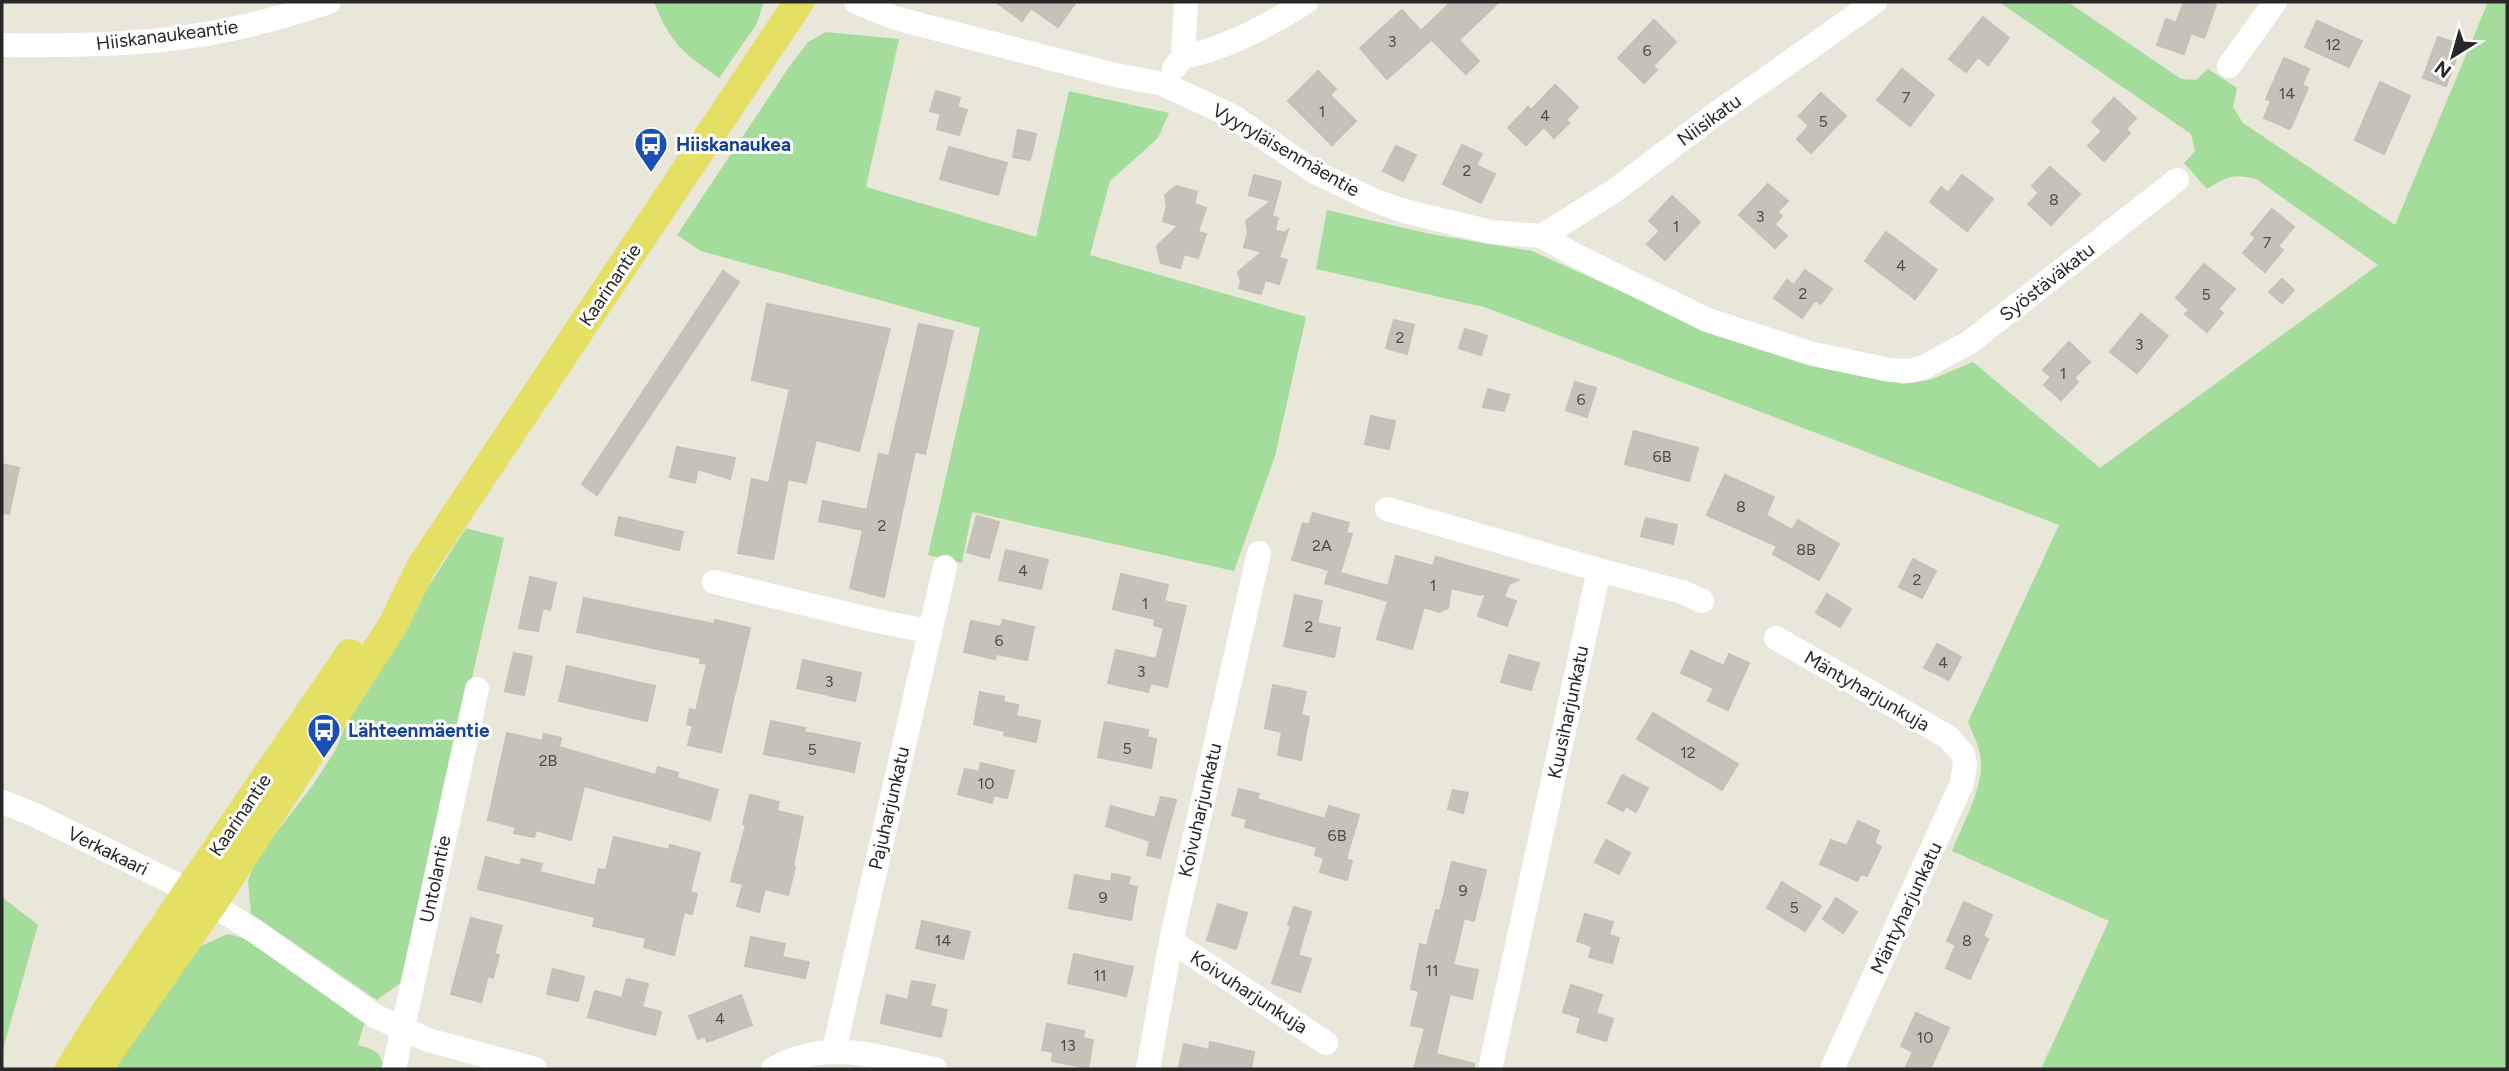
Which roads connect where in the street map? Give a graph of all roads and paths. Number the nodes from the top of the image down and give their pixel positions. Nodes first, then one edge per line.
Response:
1 (328, 2) edge
2 (799, 2) edge
3 (856, 2) edge
4 (1186, 2) edge
5 (1306, 2) edge
6 (1875, 2) edge
7 (2275, 2) edge
8 (2, 45) edge
9 (1182, 57) junction
10 (2229, 66) dead end
11 (1163, 83) junction
12 (2178, 180) dead end
13 (1542, 236) junction
14 (1909, 371) joint
15 (1387, 509) dead end
16 (1259, 553) dead end
17 (945, 566) dead end
18 (1599, 570) junction
19 (714, 582) dead end
20 (1702, 601) dead end
21 (928, 631) junction
22 (1776, 638) dead end
23 (477, 689) dead end
24 (1957, 745) joint
25 (2, 802) edge
26 (200, 897) junction
27 (1171, 941) junction
28 (402, 1029) junction
29 (1326, 1043) dead end
30 (834, 1050) junction
31 (70, 1069) edge
32 (97, 1069) edge
33 (394, 1069) edge
34 (535, 1069) edge
35 (773, 1069) edge
36 (935, 1069) edge
37 (1148, 1069) edge
38 (1490, 1069) edge
39 (1832, 1069) edge

1 - 8 street, Hiiskanaukeantie
2 - 26 main road, Kaarinantie
3 - 11 street, Vyyryläisenmäentie
4 - 9 street
5 - 9 street
6 - 13 street, Niisikatu
7 - 10 street
9 - 11 street
11 - 13 street, Vyyryläisenmäentie
12 - 14 street, Syöstäväkatu
13 - 14 street, Vyyryläisenmäentie
15 - 18 street
16 - 27 street, Koivuharjunkatu
17 - 21 street, Pajuharjunkatu
18 - 20 street
18 - 38 street, Kuusiharjunkatu
19 - 21 street
21 - 30 street, Pajuharjunkatu
22 - 24 street, Mäntyharjunkuja
23 - 28 street, Untolantie
24 - 39 street, Mäntyharjunkatu
25 - 26 street, Verkakaari
26 - 28 street
26 - 31 main road, Kaarinantie
26 - 32 main road, Kaarinantie
27 - 29 street, Koivuharjunkuja
27 - 37 street, Koivuharjunkatu
28 - 33 street, Untolantie
28 - 34 street
30 - 35 street
30 - 36 street

